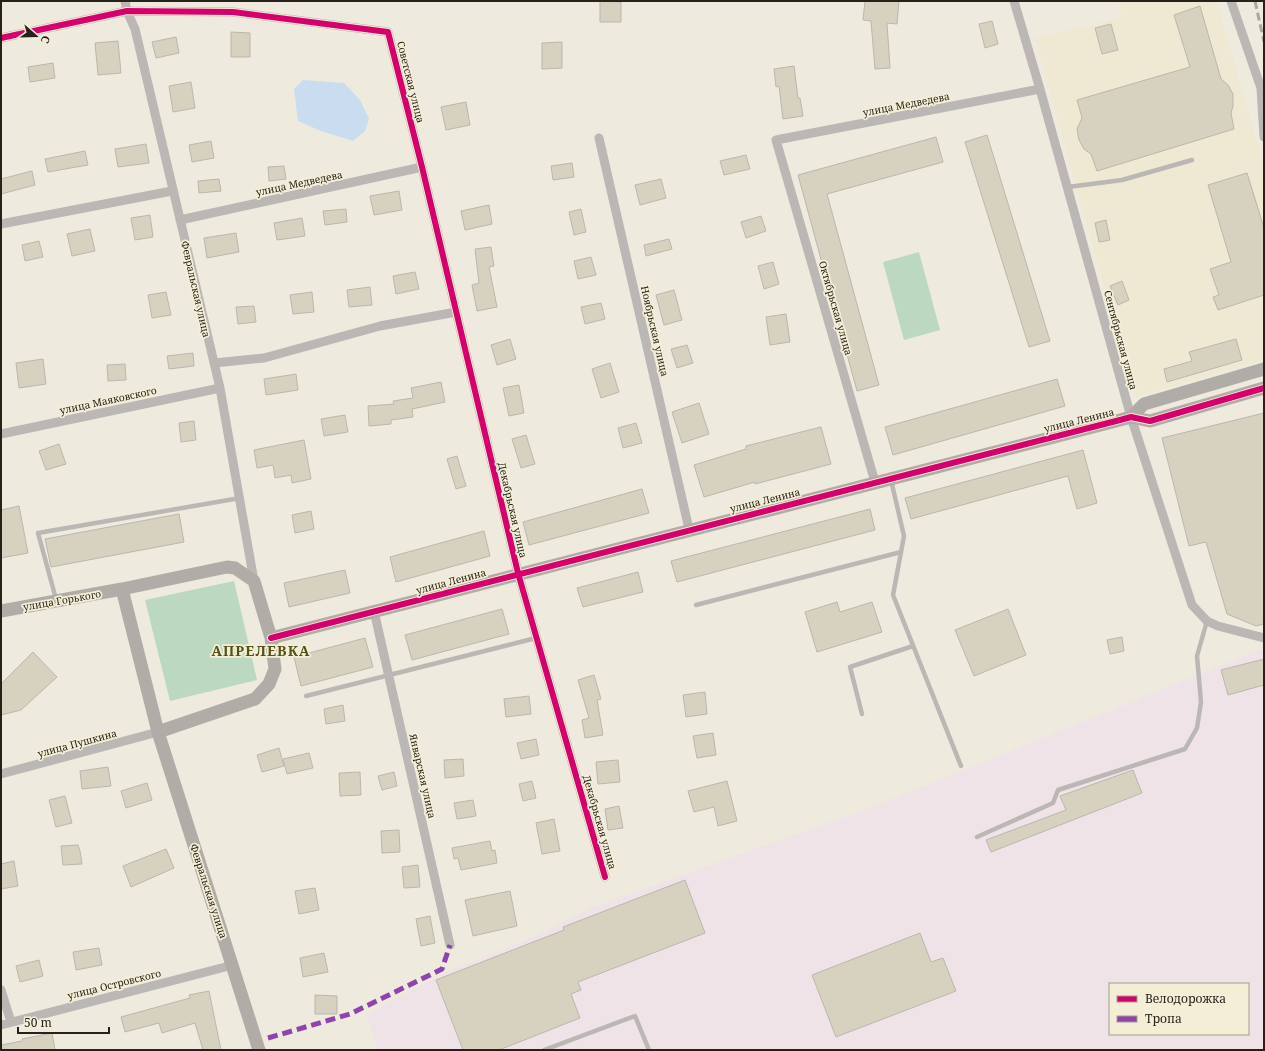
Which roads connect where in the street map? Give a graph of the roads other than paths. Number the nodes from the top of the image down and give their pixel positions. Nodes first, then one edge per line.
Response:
1 (125, 1) edge
2 (1014, 1) edge
3 (1231, 1) edge
4 (127, 12) junction
5 (1, 38) edge
6 (1040, 89) junction
7 (1264, 137) edge
8 (600, 138) dead end
9 (776, 140) joint
10 (1192, 160) dead end
11 (422, 167) junction
12 (1068, 187) junction
13 (172, 190) junction
14 (180, 220) junction
15 (1, 224) edge
16 (456, 312) junction
17 (214, 363) junction
18 (1264, 369) edge
19 (220, 388) junction
20 (1264, 388) edge
21 (1131, 417) junction
22 (1, 434) edge
23 (891, 478) junction
24 (875, 482) junction
25 (240, 498) junction
26 (689, 529) junction
27 (901, 552) junction
28 (518, 573) junction
29 (254, 581) junction
30 (122, 589) junction
31 (57, 601) junction
32 (696, 605) dead end
33 (1, 611) edge
34 (374, 611) junction
35 (1207, 621) junction
36 (271, 638) junction
37 (536, 638) junction
38 (1264, 638) edge
39 (913, 646) junction
40 (389, 676) junction
41 (306, 696) dead end
42 (862, 714) dead end
43 (158, 732) junction
44 (961, 766) dead end
45 (1, 774) edge
46 (977, 836) dead end
47 (606, 878) dead end
48 (450, 945) dead end
49 (233, 965) junction
50 (1, 990) edge
51 (11, 1022) junction
52 (1, 1024) edge
53 (259, 1050) edge
54 (544, 1050) edge
55 (649, 1050) edge

1 - 4 street, Февральская улица
2 - 6 street, Сентябрьская улица
3 - 7 street
4 - 5 street, Советская улица
4 - 11 street, Советская улица
4 - 13 street, Февральская улица
6 - 9 street, улица Медведева
6 - 12 street, Сентябрьская улица
8 - 26 street, Ноябрьская улица
9 - 24 street, Октябрьская улица
10 - 12 lane
11 - 14 street, улица Медведева
11 - 16 street, Декабрьская улица
12 - 21 street, Сентябрьская улица
13 - 14 street, Февральская улица
13 - 15 street
14 - 17 street, Февральская улица
16 - 17 street
16 - 28 street, Декабрьская улица
17 - 19 street, Февральская улица
18 - 21 street, улица Ленина
19 - 22 street, улица Маяковского
19 - 25 street, Февральская улица
20 - 21 street, улица Ленина
21 - 23 street, улица Ленина
21 - 35 street, Сентябрьская улица
23 - 24 street, улица Ленина
23 - 27 lane
24 - 26 street, улица Ленина
25 - 29 street, Февральская улица
25 - 31 lane
26 - 28 street, улица Ленина
27 - 32 lane
27 - 39 lane
28 - 34 street, улица Ленина
28 - 37 street, Декабрьская улица
29 - 30 street, улица Горького
29 - 36 street
30 - 31 street, улица Горького
30 - 43 street, Февральская улица
31 - 33 street, улица Горького
34 - 36 street, улица Ленина
34 - 40 street, Январская улица
35 - 38 street, Сентябрьская улица
35 - 46 lane
36 - 43 street
37 - 40 lane
37 - 47 street, Декабрьская улица
39 - 42 lane
39 - 44 lane
40 - 41 lane
40 - 48 street, Январская улица
43 - 45 street, улица Пушкина
43 - 49 street, Февральская улица
49 - 51 street, улица Островского
49 - 53 street, Февральская улица
50 - 51 street
51 - 52 street, улица Островского
54 - 55 lane

